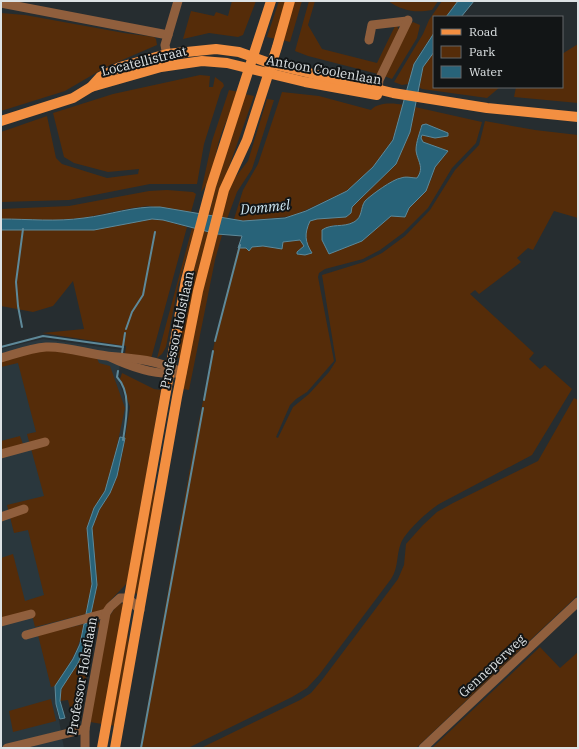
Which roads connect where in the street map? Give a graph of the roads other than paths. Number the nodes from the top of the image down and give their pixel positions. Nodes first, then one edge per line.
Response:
1 (178, 1) edge
2 (271, 1) edge
3 (290, 1) edge
4 (1, 3) edge
5 (168, 35) junction
6 (369, 40) dead end
7 (166, 54) junction
8 (253, 58) junction
9 (169, 66) junction
10 (250, 69) junction
11 (270, 69) junction
12 (91, 86) junction
13 (378, 89) junction
14 (397, 93) junction
15 (578, 117) edge
16 (1, 120) edge
17 (1, 358) edge
18 (169, 370) junction
19 (182, 373) junction
20 (45, 442) dead end
21 (1, 454) edge
22 (24, 509) dead end
23 (1, 517) edge
24 (128, 598) junction
25 (578, 602) edge
26 (140, 610) junction
27 (106, 613) junction
28 (31, 614) dead end
29 (1, 622) edge
30 (26, 634) dead end
31 (85, 729) junction
32 (7, 748) edge
33 (85, 748) edge
34 (102, 748) edge
35 (116, 748) edge
36 (423, 748) edge

1 - 5 street
2 - 8 main road, Professor Holstlaan
3 - 11 main road, Professor Holstlaan
4 - 5 street
5 - 7 street
6 - 13 street
7 - 8 main road, Locatellistraat
7 - 9 street
7 - 12 main road, Locatellistraat
8 - 10 main road, Professor Holstlaan
8 - 11 main road, Antoon Coolenlaan
9 - 10 main road, Locatellistraat
9 - 12 main road, Locatellistraat
10 - 11 main road, Antoon Coolenlaan
10 - 18 main road, Professor Holstlaan
11 - 13 main road, Antoon Coolenlaan
11 - 14 main road, Antoon Coolenlaan
11 - 19 main road, Professor Holstlaan
12 - 16 main road, Locatellistraat
13 - 14 main road, Antoon Coolenlaan
14 - 15 main road, Antoon Coolenlaan
17 - 18 street
18 - 19 street
18 - 24 main road, Professor Holstlaan
19 - 26 main road, Professor Holstlaan
20 - 21 street
22 - 23 street
24 - 26 street
24 - 27 street, Professor Holstlaan
24 - 34 main road, Professor Holstlaan
25 - 36 street, Genneperweg
26 - 35 main road, Professor Holstlaan
27 - 30 street
27 - 31 street, Professor Holstlaan
28 - 29 street
31 - 32 street
31 - 33 street, Professor Holstlaan

